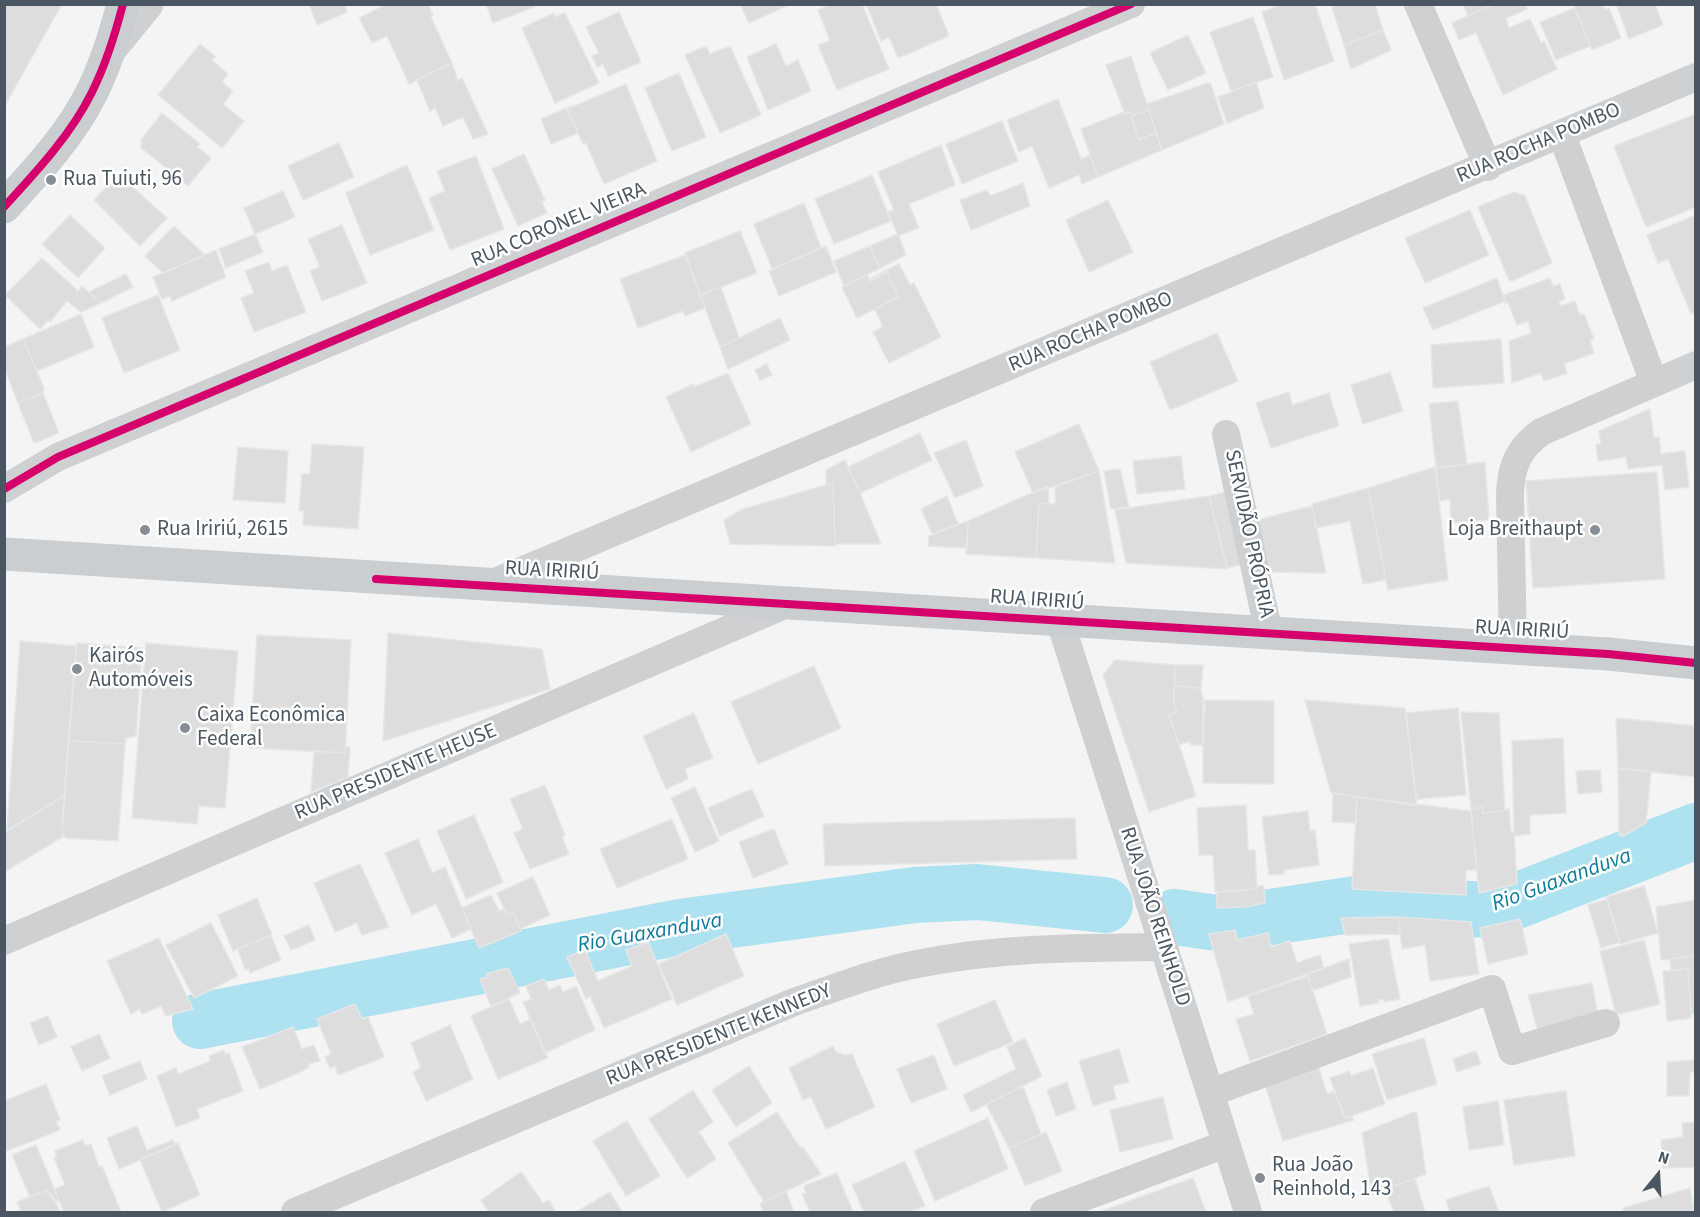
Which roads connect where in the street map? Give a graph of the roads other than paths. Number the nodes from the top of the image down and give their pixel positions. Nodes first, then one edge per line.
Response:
1 (123, 4) edge
2 (147, 4) edge
3 (1131, 4) edge
4 (1418, 4) edge
5 (111, 48) junction
6 (1695, 77) edge
7 (1562, 135) junction
8 (1488, 167) junction
9 (4, 207) edge
10 (1695, 365) edge
11 (1654, 383) junction
12 (1226, 434) dead end
13 (4, 489) edge
14 (4, 554) edge
15 (486, 586) junction
16 (788, 604) junction
17 (1060, 621) junction
18 (1269, 634) junction
19 (1513, 649) junction
20 (1695, 663) edge
21 (1160, 935) junction
22 (4, 941) edge
23 (1606, 1023) dead end
24 (1210, 1093) junction
25 (1226, 1144) junction
26 (295, 1212) edge
27 (1044, 1212) edge
28 (1248, 1212) edge

1 - 5 main road
2 - 5 street
3 - 13 street, RUA CORONEL VIEIRA
4 - 8 street
5 - 9 main road
6 - 7 street, RUA ROCHA POMBO
7 - 8 street, RUA ROCHA POMBO
7 - 11 street
8 - 15 street, RUA ROCHA POMBO
10 - 11 street
11 - 19 street
12 - 18 street, SERVIDÃO PRÓPRIA
14 - 15 main road, RUA IRIRIÚ
15 - 16 main road, RUA IRIRIÚ
16 - 17 main road, RUA IRIRIÚ
16 - 22 street, RUA PRESIDENTE HEUSE
17 - 18 main road, RUA IRIRIÚ
17 - 21 street, RUA JOÃO REINHOLD
18 - 19 main road, RUA IRIRIÚ
19 - 20 main road, RUA IRIRIÚ
21 - 24 street, RUA JOÃO REINHOLD
21 - 26 street, RUA PRESIDENTE KENNEDY
23 - 24 street
24 - 25 street, RUA JOÃO REINHOLD
25 - 27 street
25 - 28 street, RUA JOÃO REINHOLD

